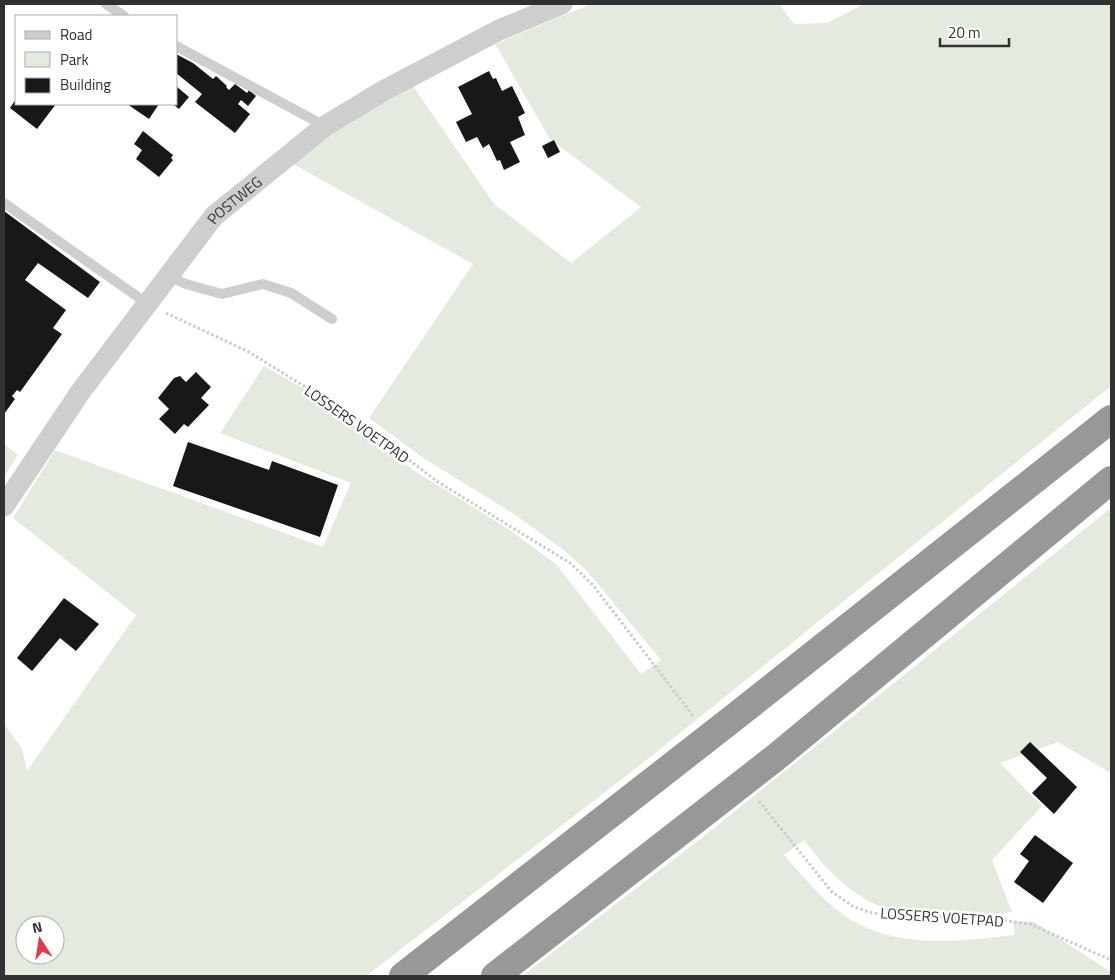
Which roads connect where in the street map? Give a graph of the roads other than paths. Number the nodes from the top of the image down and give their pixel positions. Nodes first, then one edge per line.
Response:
1 (106, 4) edge
2 (562, 4) edge
3 (122, 15) edge
4 (178, 47) edge
5 (325, 126) junction
6 (4, 203) edge
7 (169, 276) junction
8 (148, 304) junction
9 (332, 319) dead end
10 (1111, 418) edge
11 (1111, 480) edge
12 (4, 506) edge
13 (403, 976) edge
14 (495, 976) edge

1 - 3 lane
2 - 5 street, POSTWEG
4 - 5 lane
5 - 7 street, POSTWEG
6 - 8 lane
7 - 8 street, POSTWEG
7 - 9 lane
8 - 12 street, POSTWEG
10 - 13 highway
11 - 14 highway

